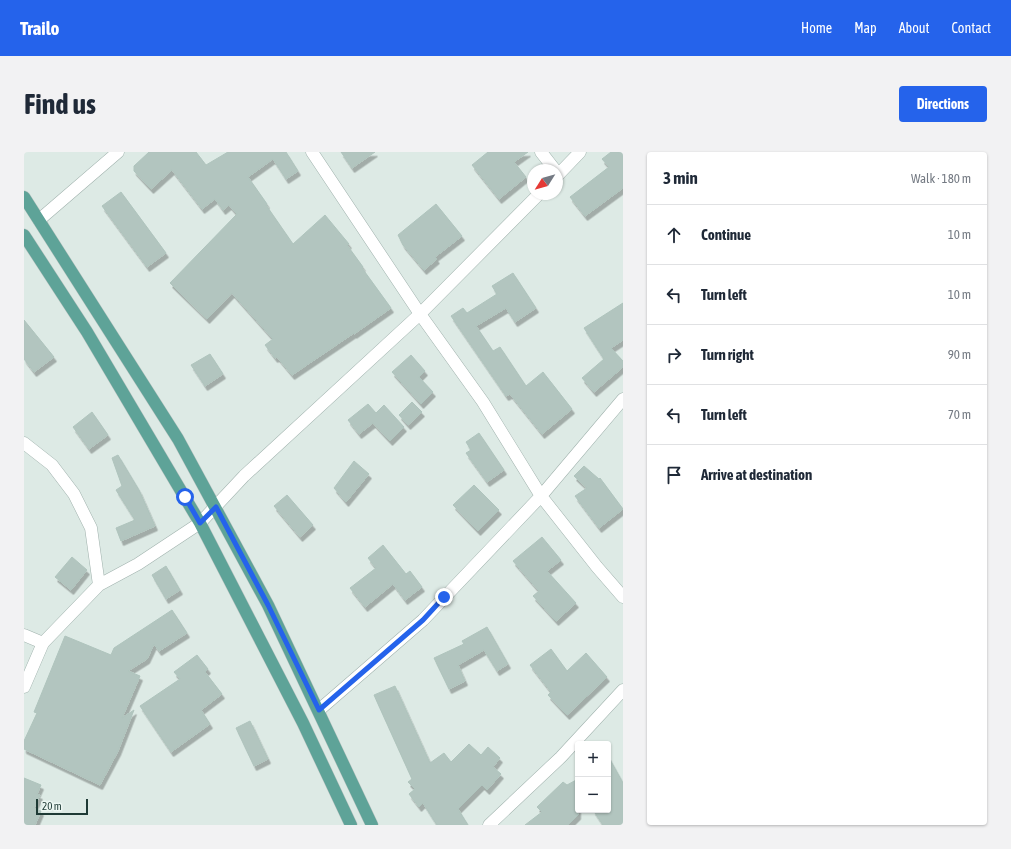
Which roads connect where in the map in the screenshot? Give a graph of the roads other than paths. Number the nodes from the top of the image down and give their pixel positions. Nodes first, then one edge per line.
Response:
1 (118, 152) edge
2 (312, 152) edge
3 (541, 152) edge
4 (580, 152) edge
5 (550, 164) edge
6 (563, 168) edge
7 (24, 198) edge
8 (533, 200) edge
9 (39, 220) junction
10 (24, 235) edge
11 (420, 314) junction
12 (623, 400) edge
13 (24, 443) edge
14 (541, 496) junction
15 (216, 507) junction
16 (200, 523) junction
17 (99, 585) junction
18 (623, 597) edge
19 (24, 635) edge
20 (43, 643) junction
21 (24, 687) edge
22 (623, 690) edge
23 (319, 710) junction
24 (351, 825) edge
25 (372, 825) edge
26 (490, 825) edge

1 - 9 street
2 - 11 street
3 - 5 street
4 - 6 street
7 - 9 main road
8 - 11 street
9 - 15 main road
10 - 16 main road
11 - 14 street
11 - 15 street
12 - 14 street
13 - 17 street
14 - 18 street
14 - 23 street
15 - 16 street
15 - 23 main road
16 - 17 street
16 - 24 main road
17 - 20 street
19 - 20 street
20 - 21 street
22 - 26 street
23 - 25 main road

